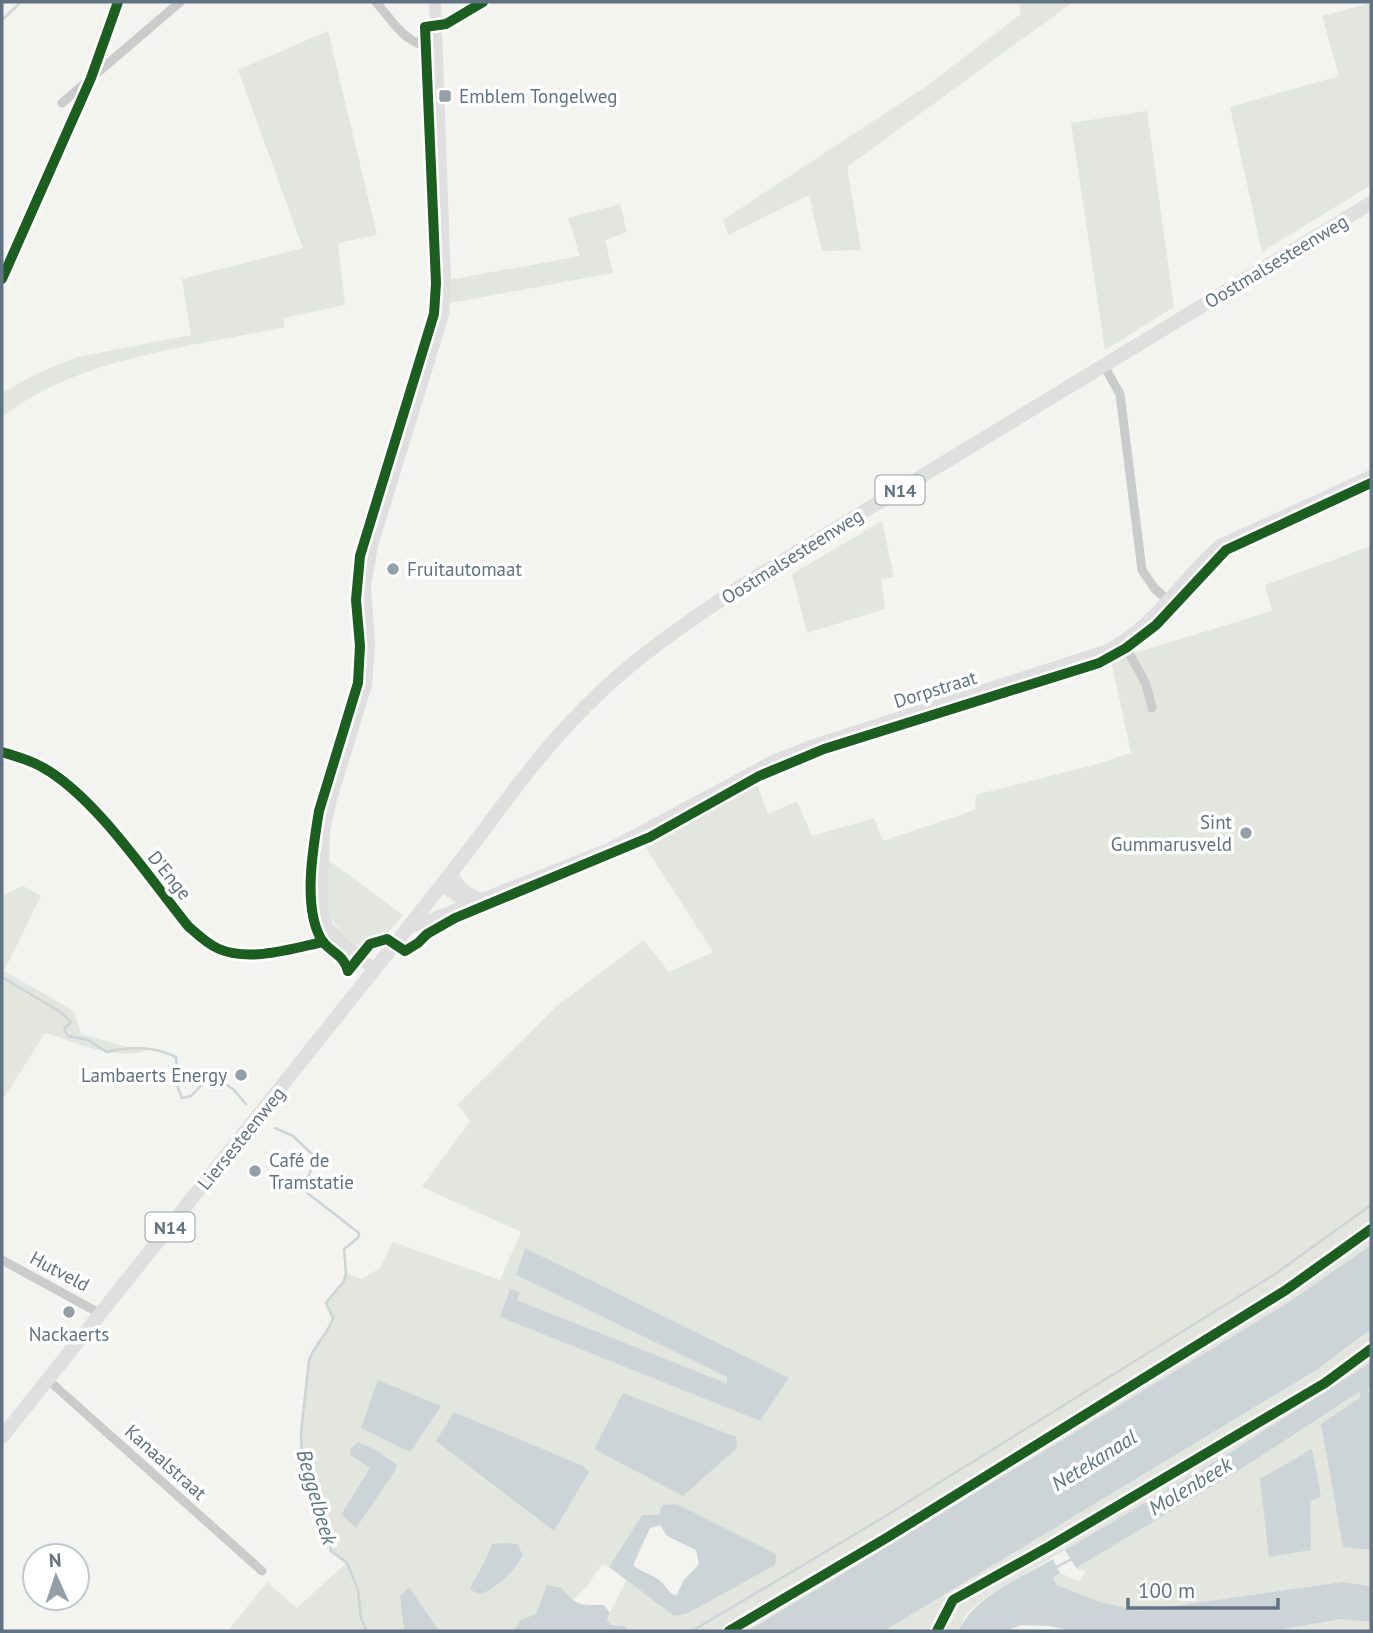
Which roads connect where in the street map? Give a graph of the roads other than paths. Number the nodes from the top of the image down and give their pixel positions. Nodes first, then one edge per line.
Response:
1 (180, 2) edge
2 (376, 2) edge
3 (435, 2) edge
4 (483, 2) edge
5 (436, 26) junction
6 (436, 48) junction
7 (62, 103) dead end
8 (1371, 203) edge
9 (1104, 366) junction
10 (1371, 476) edge
11 (1169, 601) junction
12 (1123, 642) junction
13 (1152, 708) dead end
14 (2, 752) edge
15 (451, 872) junction
16 (441, 885) junction
17 (483, 899) junction
18 (469, 904) junction
19 (410, 928) junction
20 (336, 937) junction
21 (374, 970) junction
22 (2, 1260) edge
23 (101, 1314) junction
24 (47, 1379) junction
25 (2, 1437) edge
26 (262, 1571) dead end

1 - 7 street
2 - 6 street
3 - 5 street
4 - 5 street
5 - 6 street
6 - 20 street
8 - 9 main road, Oostmalsesteenweg / N14
9 - 11 street
9 - 15 main road, Oostmalsesteenweg / N14
10 - 11 street, Dorpstraat
11 - 12 street, Dorpstraat
12 - 13 street
12 - 17 street, Dorpstraat
14 - 20 street, D'Enge
15 - 16 main road, Oostmalsesteenweg / N14
15 - 17 street
16 - 18 street
16 - 19 main road, Oostmalsesteenweg / N14
17 - 18 street, Dorpstraat
18 - 19 street, Dorpstraat
19 - 21 main road, Oostmalsesteenweg / N14
20 - 21 street
21 - 23 main road, Liersesteenweg / N14
22 - 23 street, Hutveld
23 - 24 main road, Liersesteenweg / N14
24 - 25 main road, Liersesteenweg / N14
24 - 26 street, Kanaalstraat

